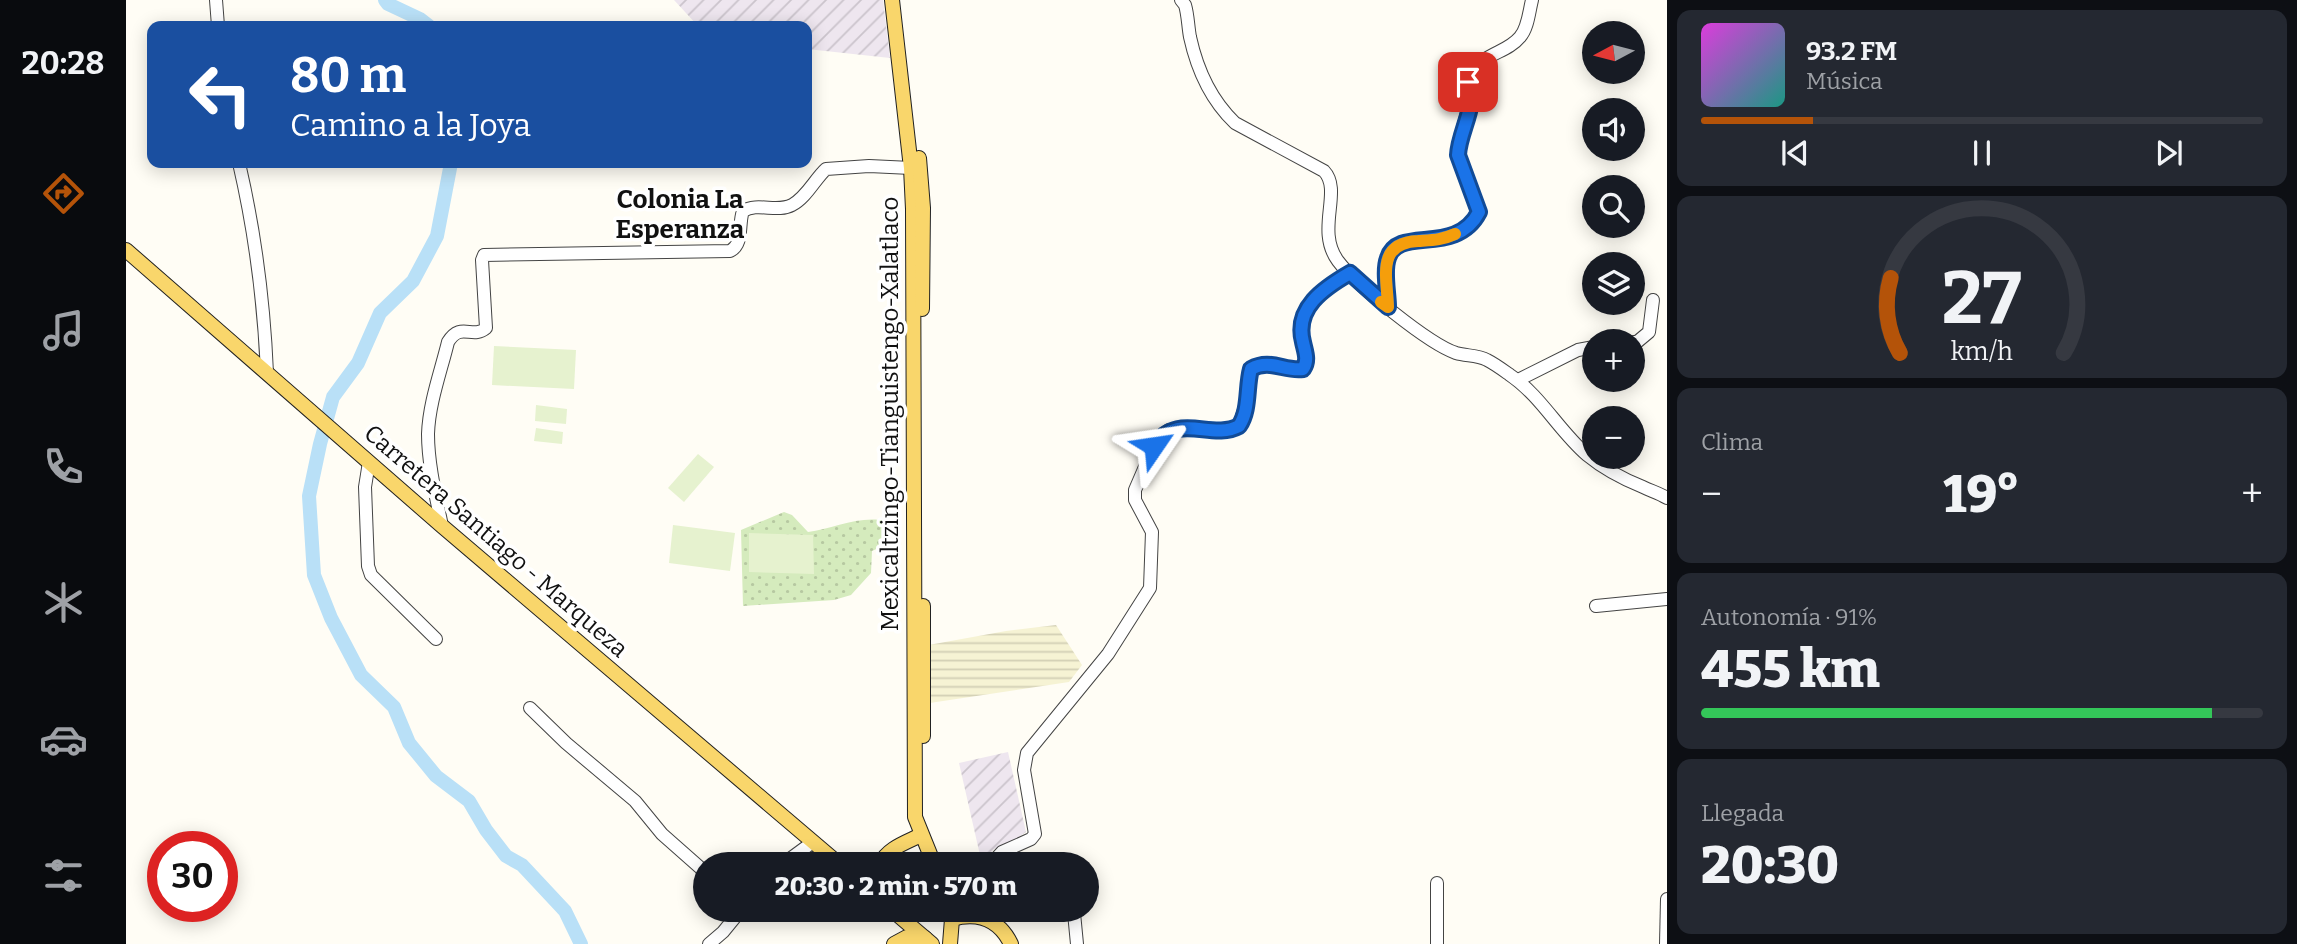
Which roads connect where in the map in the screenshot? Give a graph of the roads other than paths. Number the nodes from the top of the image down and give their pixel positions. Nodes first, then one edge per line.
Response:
1 (216, 0) edge
2 (892, 0) edge
3 (901, 0) edge
4 (1181, 0) edge
5 (1532, 0) edge
6 (218, 21) edge
7 (240, 168) edge
8 (911, 168) junction
9 (126, 250) edge
10 (1350, 273) junction
11 (1653, 300) dead end
12 (1388, 307) junction
13 (1645, 335) edge
14 (1582, 349) edge
15 (267, 373) junction
16 (1518, 380) junction
17 (369, 461) junction
18 (1667, 498) edge
19 (442, 526) junction
20 (1667, 599) edge
21 (1596, 606) dead end
22 (436, 639) dead end
23 (530, 708) dead end
24 (920, 831) junction
25 (813, 842) junction
26 (799, 852) edge
27 (825, 852) edge
28 (888, 852) edge
29 (929, 852) edge
30 (1002, 852) edge
31 (693, 861) edge
32 (1437, 883) dead end
33 (1667, 899) edge
34 (731, 922) edge
35 (906, 922) edge
36 (951, 922) edge
37 (991, 922) edge
38 (1075, 922) edge
39 (928, 941) edge
40 (709, 944) edge
41 (894, 944) edge
42 (950, 944) edge
43 (1011, 944) edge
44 (1077, 944) edge
45 (1437, 944) edge
46 (1667, 944) edge

1 - 6 street
2 - 8 main road, Mexicaltzingo-Tianguistengo-Xalatlaco
3 - 24 main road, Mexicaltzingo-Tianguistengo-Xalatlaco
4 - 10 street
5 - 12 street
7 - 15 street
8 - 19 street
8 - 24 main road, Mexicaltzingo-Tianguistengo-Xalatlaco
9 - 15 main road, Carretera Santiago - Marqueza
10 - 12 street
10 - 30 street
11 - 13 street
12 - 16 street
14 - 16 street
15 - 17 main road, Carretera Santiago - Marqueza
16 - 18 street
17 - 19 main road, Carretera Santiago - Marqueza
17 - 22 street
19 - 25 main road, Carretera Santiago - Marqueza
20 - 21 street
23 - 31 street
24 - 28 main road
24 - 29 main road, Mexicaltzingo-Tianguistengo-Xalatlaco
25 - 26 street
25 - 27 main road, Carretera Santiago - Marqueza
32 - 45 street
33 - 46 street
34 - 40 street
35 - 39 main road
36 - 42 main road
37 - 43 main road
38 - 44 street
39 - 41 main road

